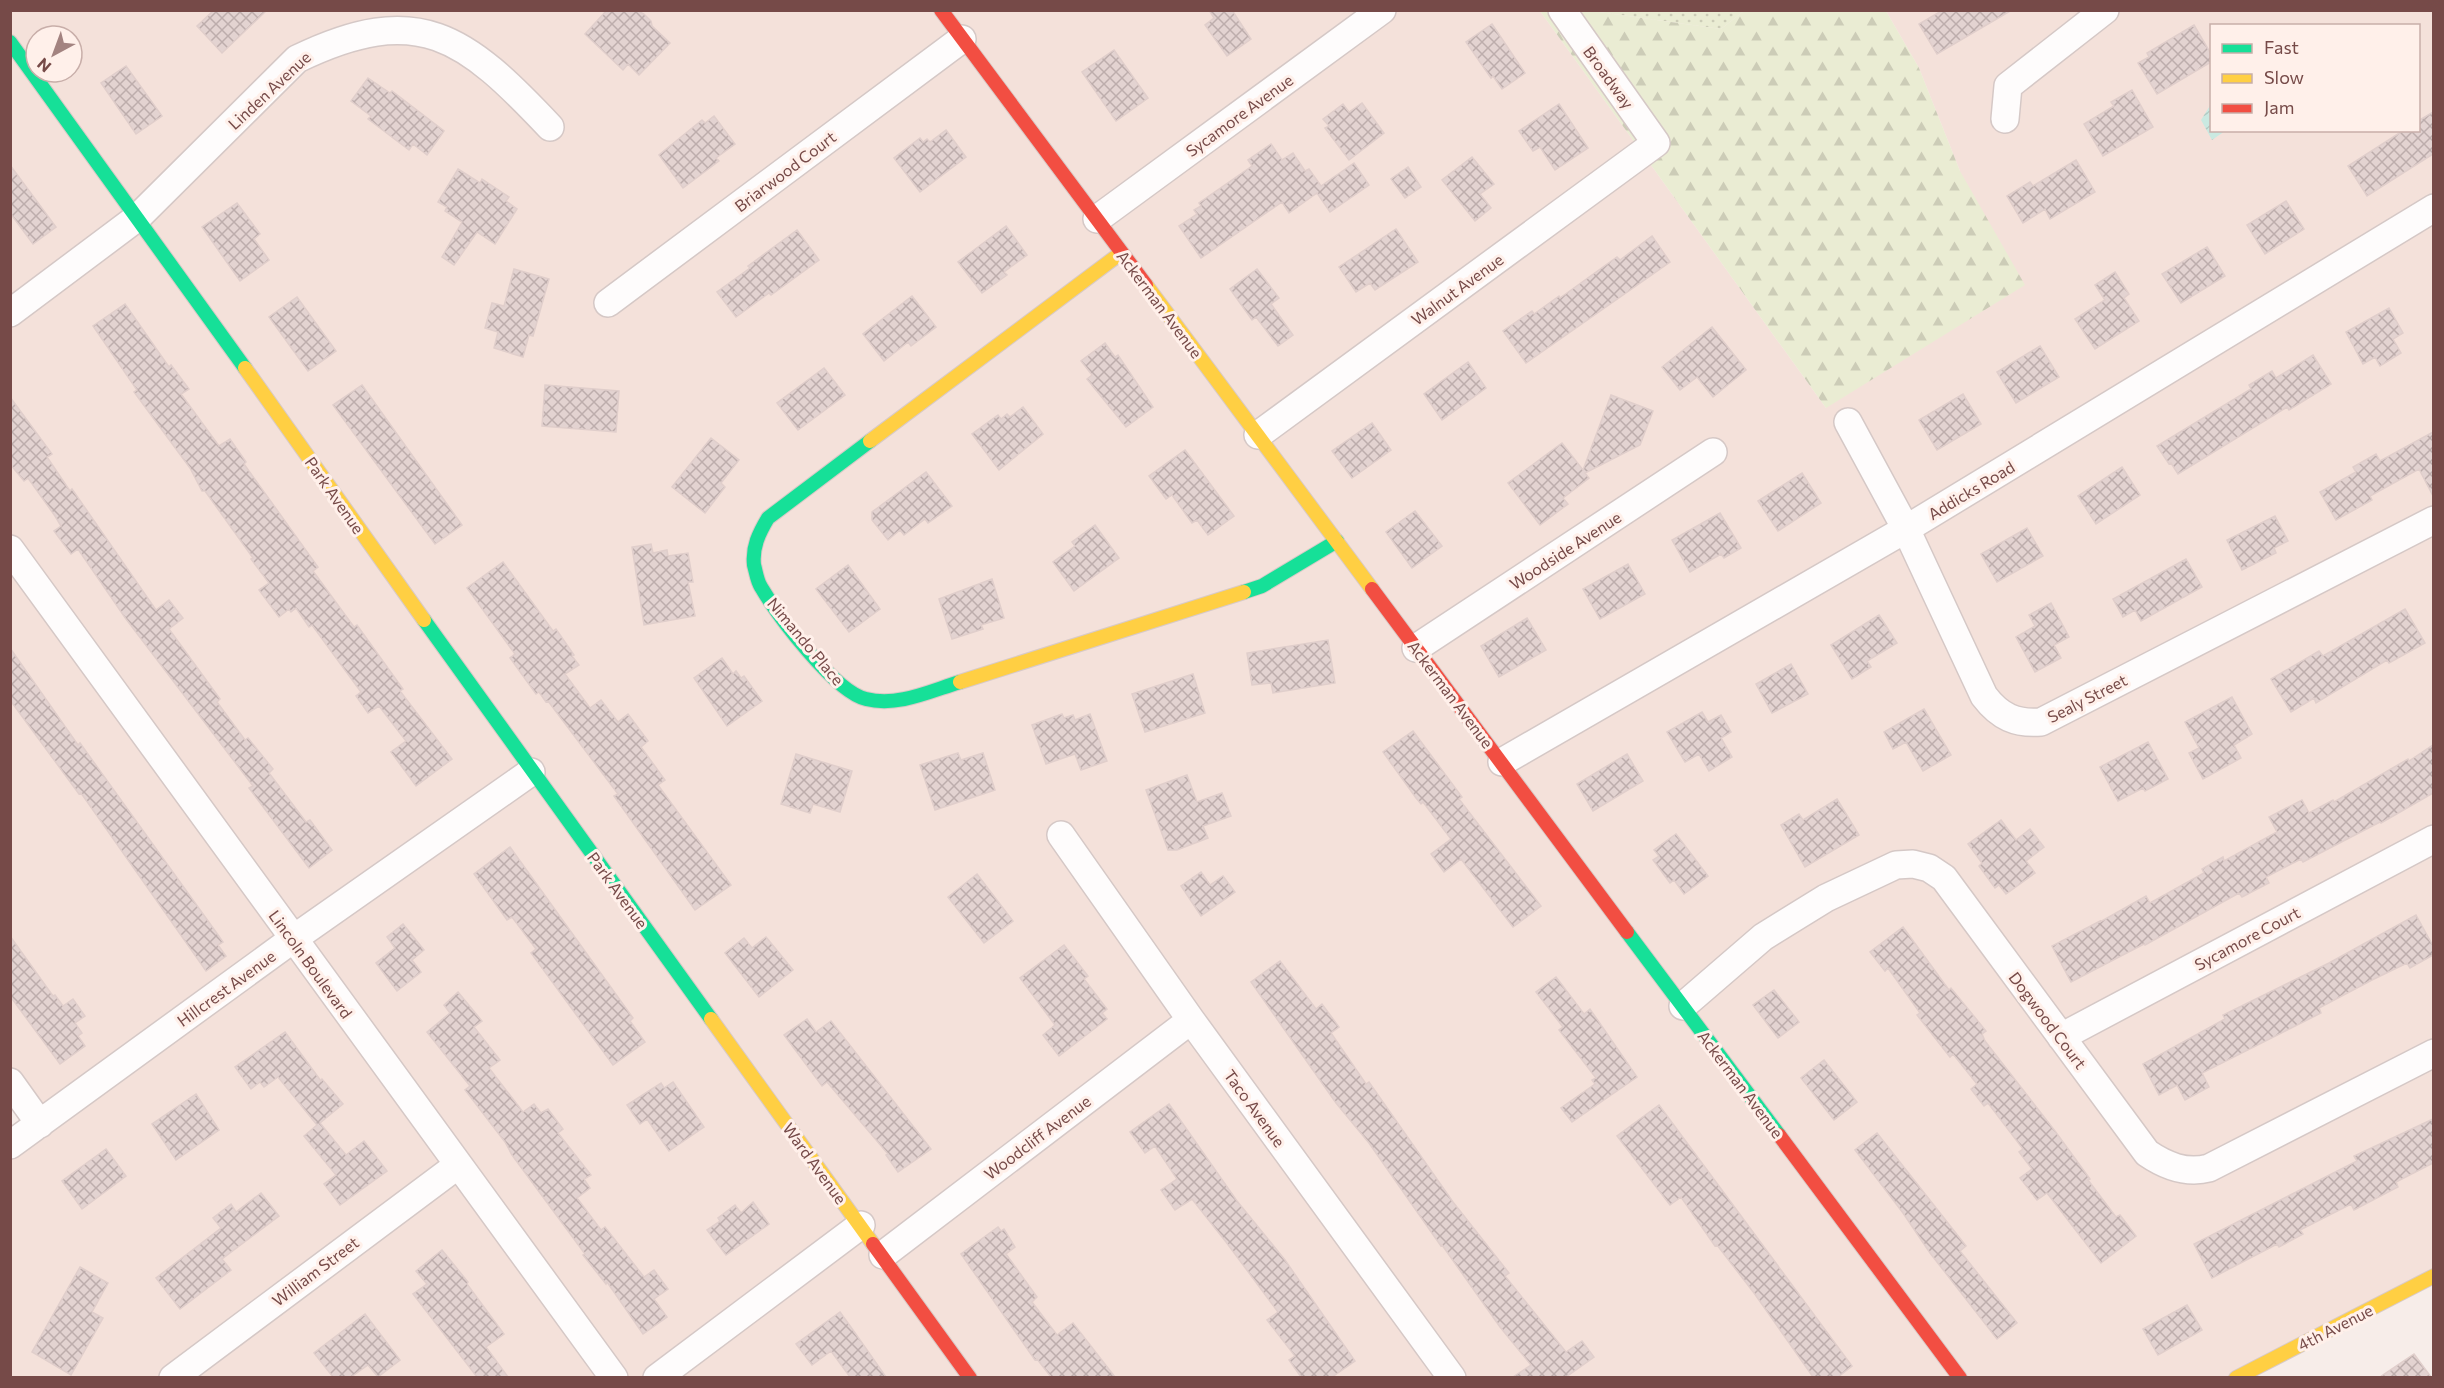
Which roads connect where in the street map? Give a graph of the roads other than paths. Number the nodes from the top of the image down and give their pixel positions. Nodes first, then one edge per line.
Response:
1 (941, 10) edge
2 (1382, 10) edge
3 (1562, 10) edge
4 (2105, 10) edge
5 (962, 39) junction
6 (10, 42) edge
7 (2005, 118) dead end
8 (550, 127) dead end
9 (1656, 143) joint
10 (2433, 208) edge
11 (138, 217) junction
12 (1096, 219) junction
13 (1121, 253) junction
14 (608, 303) dead end
15 (10, 313) edge
16 (1848, 422) dead end
17 (1258, 435) junction
18 (1713, 452) dead end
19 (2433, 520) edge
20 (1906, 529) junction
21 (1337, 541) junction
22 (10, 549) edge
23 (1416, 648) junction
24 (1502, 762) junction
25 (531, 772) junction
26 (1061, 835) dead end
27 (2433, 839) edge
28 (293, 939) junction
29 (660, 949) joint
30 (1683, 1006) junction
31 (1191, 1020) junction
32 (2061, 1037) junction
33 (2433, 1053) edge
34 (10, 1082) edge
35 (40, 1124) junction
36 (10, 1145) edge
37 (458, 1165) junction
38 (861, 1225) junction
39 (883, 1255) junction
40 (2433, 1276) edge
41 (172, 1377) edge
42 (614, 1377) edge
43 (657, 1377) edge
44 (970, 1377) edge
45 (1452, 1377) edge
46 (1960, 1377) edge
47 (2236, 1377) edge

1 - 5 street, Ackerman Avenue
2 - 12 street, Sycamore Avenue
3 - 9 street, Broadway
4 - 7 street
5 - 12 street, Ackerman Avenue
5 - 14 street, Briarwood Court
6 - 11 street, Park Avenue
8 - 11 street, Linden Avenue
9 - 17 street, Walnut Avenue
10 - 20 street, Addicks Road
11 - 15 street, Linden Avenue
11 - 25 street, Park Avenue
12 - 13 street, Ackerman Avenue
13 - 17 street, Ackerman Avenue
13 - 21 street, Nimando Place
16 - 20 street, Sealy Street
17 - 21 street, Ackerman Avenue
18 - 23 street, Woodside Avenue
19 - 20 street, Sealy Street
20 - 24 street, Addicks Road
21 - 23 street, Ackerman Avenue
22 - 28 street, Lincoln Boulevard
23 - 24 street, Ackerman Avenue
24 - 30 street, Ackerman Avenue
25 - 28 street, Hillcrest Avenue
25 - 29 street, Park Avenue
26 - 31 street, Taco Avenue
27 - 32 street, Sycamore Court
28 - 35 street, Hillcrest Avenue
28 - 37 street, Lincoln Boulevard
29 - 38 street, Ward Avenue
30 - 32 street, Dogwood Court
30 - 46 street, Ackerman Avenue
31 - 39 street, Woodcliff Avenue
31 - 45 street, Taco Avenue
32 - 33 street, Dogwood Court
34 - 35 street
35 - 36 street, Hillcrest Avenue
37 - 41 street, William Street
37 - 42 street, Lincoln Boulevard
38 - 39 street, Ward Avenue
38 - 43 street
39 - 44 street, Ward Avenue
40 - 47 street, 4th Avenue

